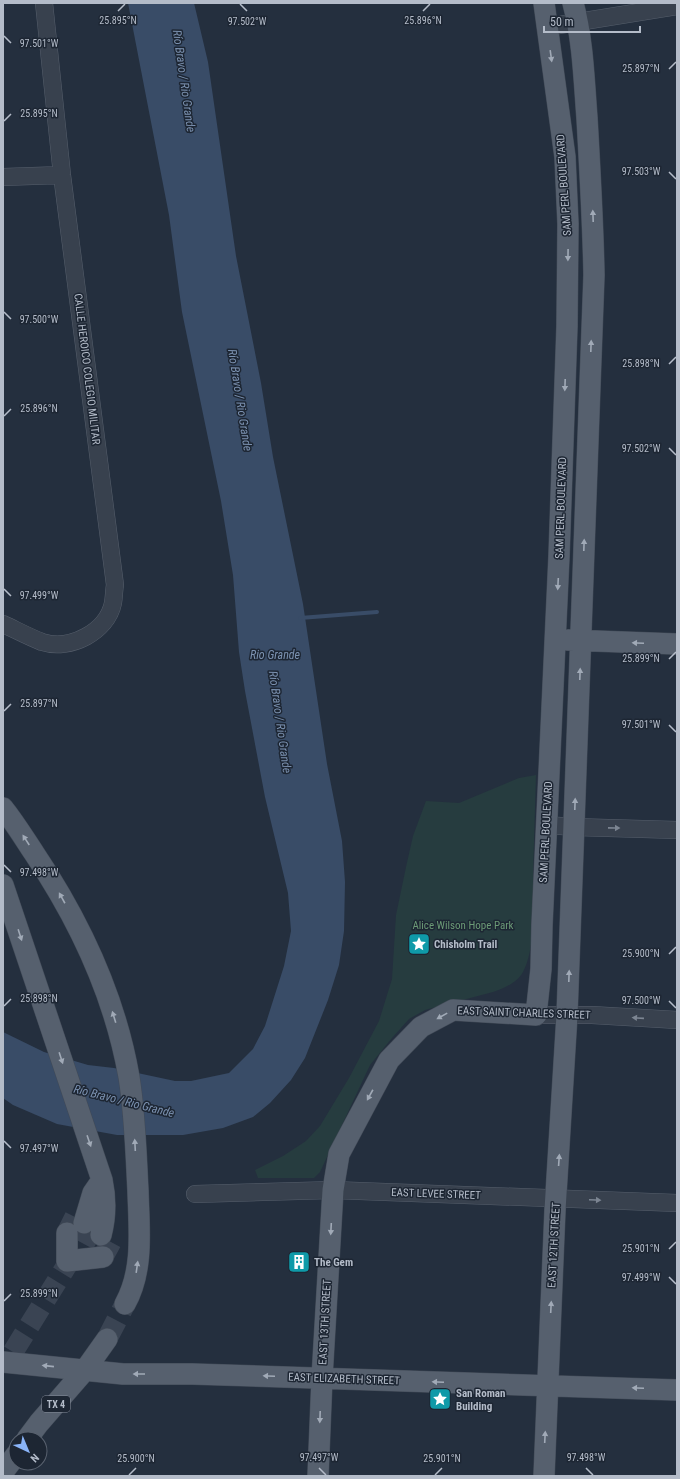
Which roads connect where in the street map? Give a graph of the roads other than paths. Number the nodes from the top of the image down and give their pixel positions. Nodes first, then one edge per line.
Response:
1 (44, 3) edge
2 (544, 3) edge
3 (573, 3) edge
4 (677, 6) edge
5 (578, 23) junction
6 (547, 27) junction
7 (62, 175) junction
8 (3, 177) edge
9 (3, 624) edge
10 (556, 639) junction
11 (581, 640) junction
12 (677, 644) edge
13 (3, 808) edge
14 (547, 825) junction
15 (574, 827) junction
16 (677, 830) edge
17 (5, 891) edge
18 (536, 1015) junction
19 (568, 1015) junction
20 (677, 1020) edge
21 (389, 1060) joint
22 (333, 1190) junction
23 (195, 1194) dead end
24 (556, 1199) junction
25 (677, 1203) edge
26 (89, 1237) junction
27 (125, 1304) tunnel mouth
28 (107, 1339) tunnel mouth
29 (8, 1364) edge
30 (85, 1370) junction
31 (322, 1378) junction
32 (548, 1386) junction
33 (677, 1390) edge
34 (34, 1431) edge
35 (318, 1476) edge
36 (544, 1476) edge

1 - 7 street, CALLE HEROICO COLEGIO MILITAR
2 - 6 main road, SAM PERL BOULEVARD
3 - 5 main road
4 - 5 street
5 - 6 street
11 -> 5 main road
6 -> 10 main road, SAM PERL BOULEVARD
7 - 8 street
7 - 9 street, CALLE HEROICO COLEGIO MILITAR
10 - 11 main road
10 - 14 main road, SAM PERL BOULEVARD
12 -> 11 main road
15 -> 11 main road
27 -> 13 main road
14 - 15 street
14 - 18 main road, SAM PERL BOULEVARD
15 -> 16 street
19 -> 15 main road
17 -> 26 main road
18 - 19 street, EAST SAINT CHARLES STREET
18 -> 21 main road, EAST SAINT CHARLES STREET
20 -> 19 street, EAST SAINT CHARLES STREET
24 -> 19 main road, EAST 12TH STREET
21 -> 22 main road, EAST 13TH STREET
22 - 23 street, EAST LEVEE STREET
22 - 24 street, EAST LEVEE STREET
22 -> 31 main road, EAST 13TH STREET
24 -> 25 street, EAST LEVEE STREET
32 -> 24 main road, EAST 12TH STREET
26 - 26 main road
28 - 30 main road
30 -> 29 main road, EAST ELIZABETH STREET
31 -> 30 main road, EAST ELIZABETH STREET
30 - 34 main road, TX 4
32 -> 31 main road, EAST ELIZABETH STREET
31 -> 35 main road, EAST 13TH STREET
33 -> 32 main road, EAST ELIZABETH STREET
36 -> 32 main road, EAST 12TH STREET

